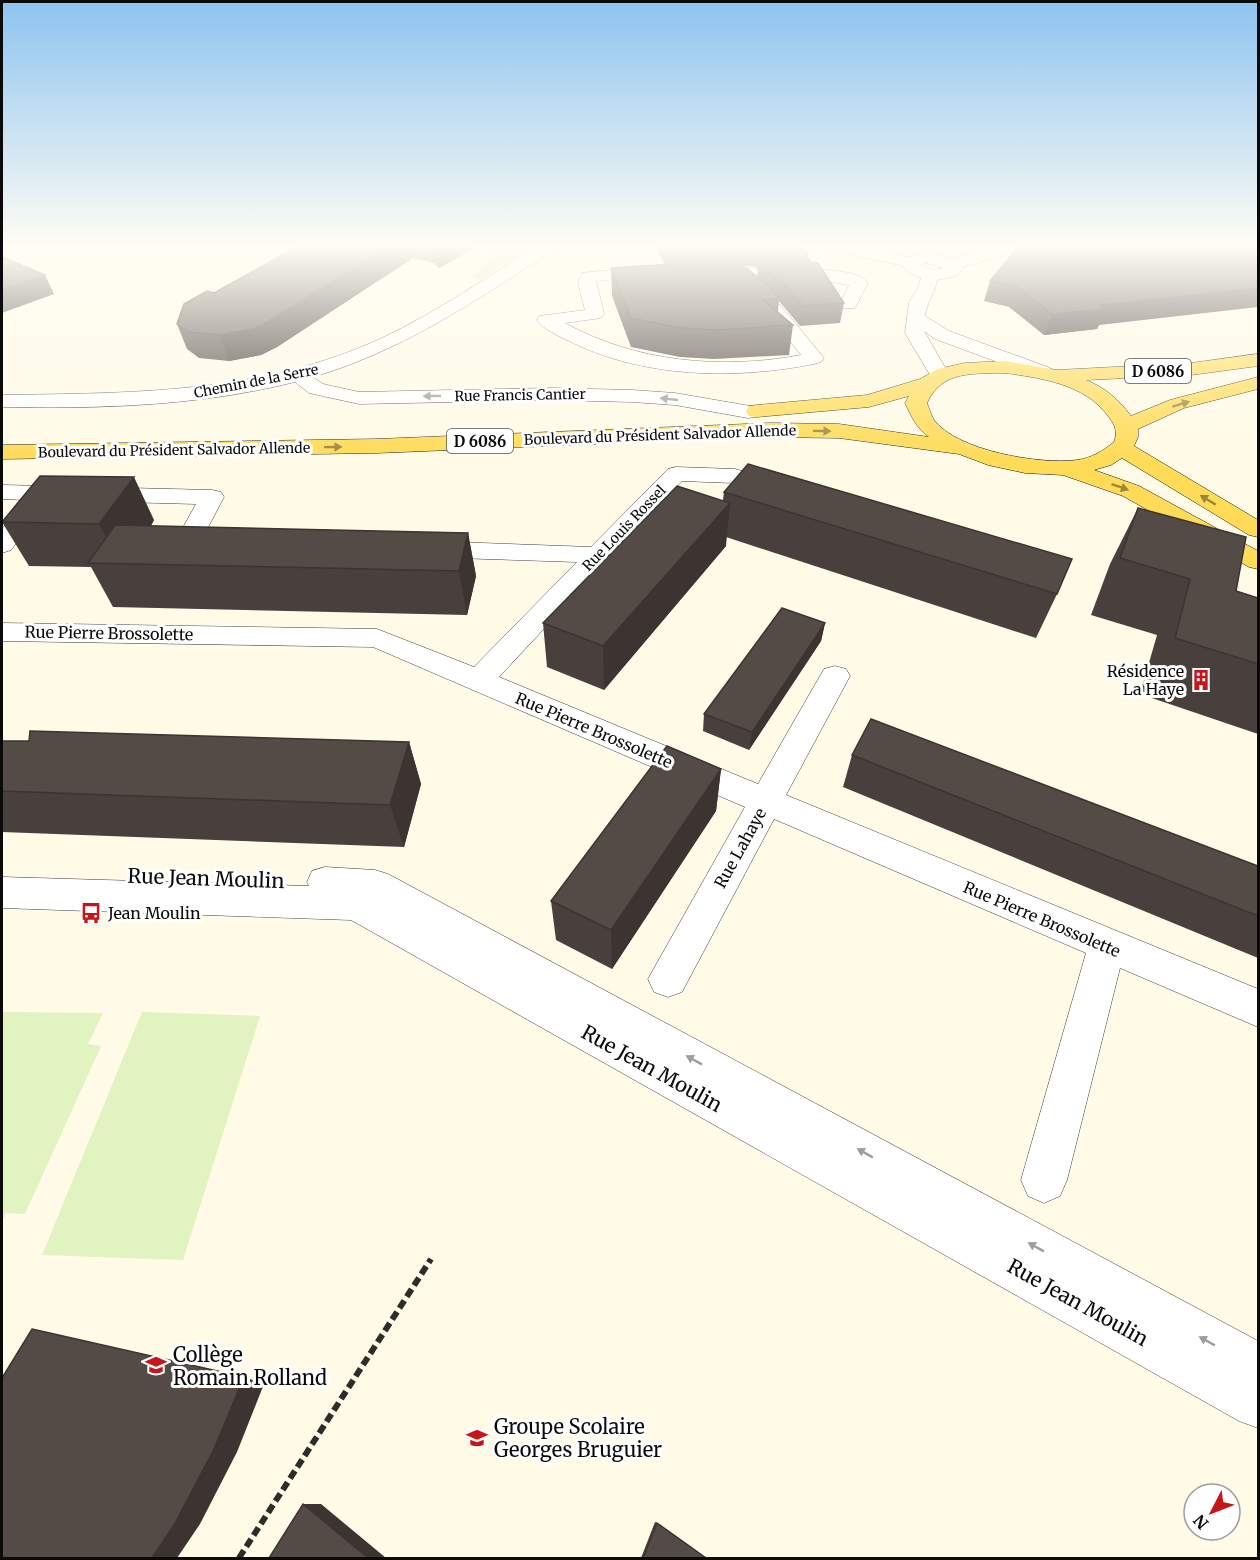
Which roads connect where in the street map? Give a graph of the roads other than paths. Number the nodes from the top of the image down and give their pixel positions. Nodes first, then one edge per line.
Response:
1 (430, 318) edge
2 (564, 318) edge
3 (781, 318) edge
4 (917, 319) joint
5 (1258, 360) edge
6 (1050, 374) junction
7 (298, 375) junction
8 (933, 380) junction
9 (1258, 383) edge
10 (2, 401) edge
11 (747, 412) junction
12 (2, 437) edge
13 (1124, 437) junction
14 (958, 448) junction
15 (2, 452) edge
16 (1065, 468) junction
17 (2, 492) edge
18 (43, 493) junction
19 (803, 496) edge
20 (1258, 530) edge
21 (235, 543) edge
22 (2, 545) edge
23 (399, 549) edge
24 (598, 555) junction
25 (1258, 561) edge
26 (2, 632) edge
27 (835, 676) dead end
28 (478, 681) junction
29 (765, 802) junction
30 (2, 871) edge
31 (2, 893) edge
32 (1107, 946) junction
33 (668, 979) dead end
34 (1258, 1008) edge
35 (1044, 1180) dead end
36 (1258, 1369) edge
37 (1258, 1402) edge

1 - 7 street, Chemin de la Serre
2 - 3 street
4 - 6 street
4 - 8 street
5 - 6 main road, D 6086
6 - 8 main road, Boulevard du Président Salvador Allende
6 - 13 main road
7 - 10 street, Chemin de la Serre
11 -> 7 street, Rue Francis Cantier
8 - 11 main road, Boulevard du Président Salvador Allende / D 6086
8 - 14 main road
13 -> 9 main road, D 6086
11 - 12 main road, Boulevard du Président Salvador Allende / D 6086
13 - 16 main road
20 -> 13 main road
15 -> 14 main road, Boulevard du Président Salvador Allende / D 6086
14 - 16 main road
16 -> 25 main road
17 - 18 street
18 - 21 street
18 - 22 street
19 - 24 street, Rue Louis Rossel
23 - 24 street
24 - 28 street, Rue Louis Rossel
26 - 28 street, Rue Pierre Brossolette
27 - 29 street, Rue Lahaye
28 - 29 street, Rue Pierre Brossolette
29 - 32 street, Rue Pierre Brossolette
29 - 33 street, Rue Lahaye
36 -> 30 street, Rue Jean Moulin
31 - 37 street, Rue Jean Moulin
32 - 34 street, Rue Pierre Brossolette
32 - 35 street

